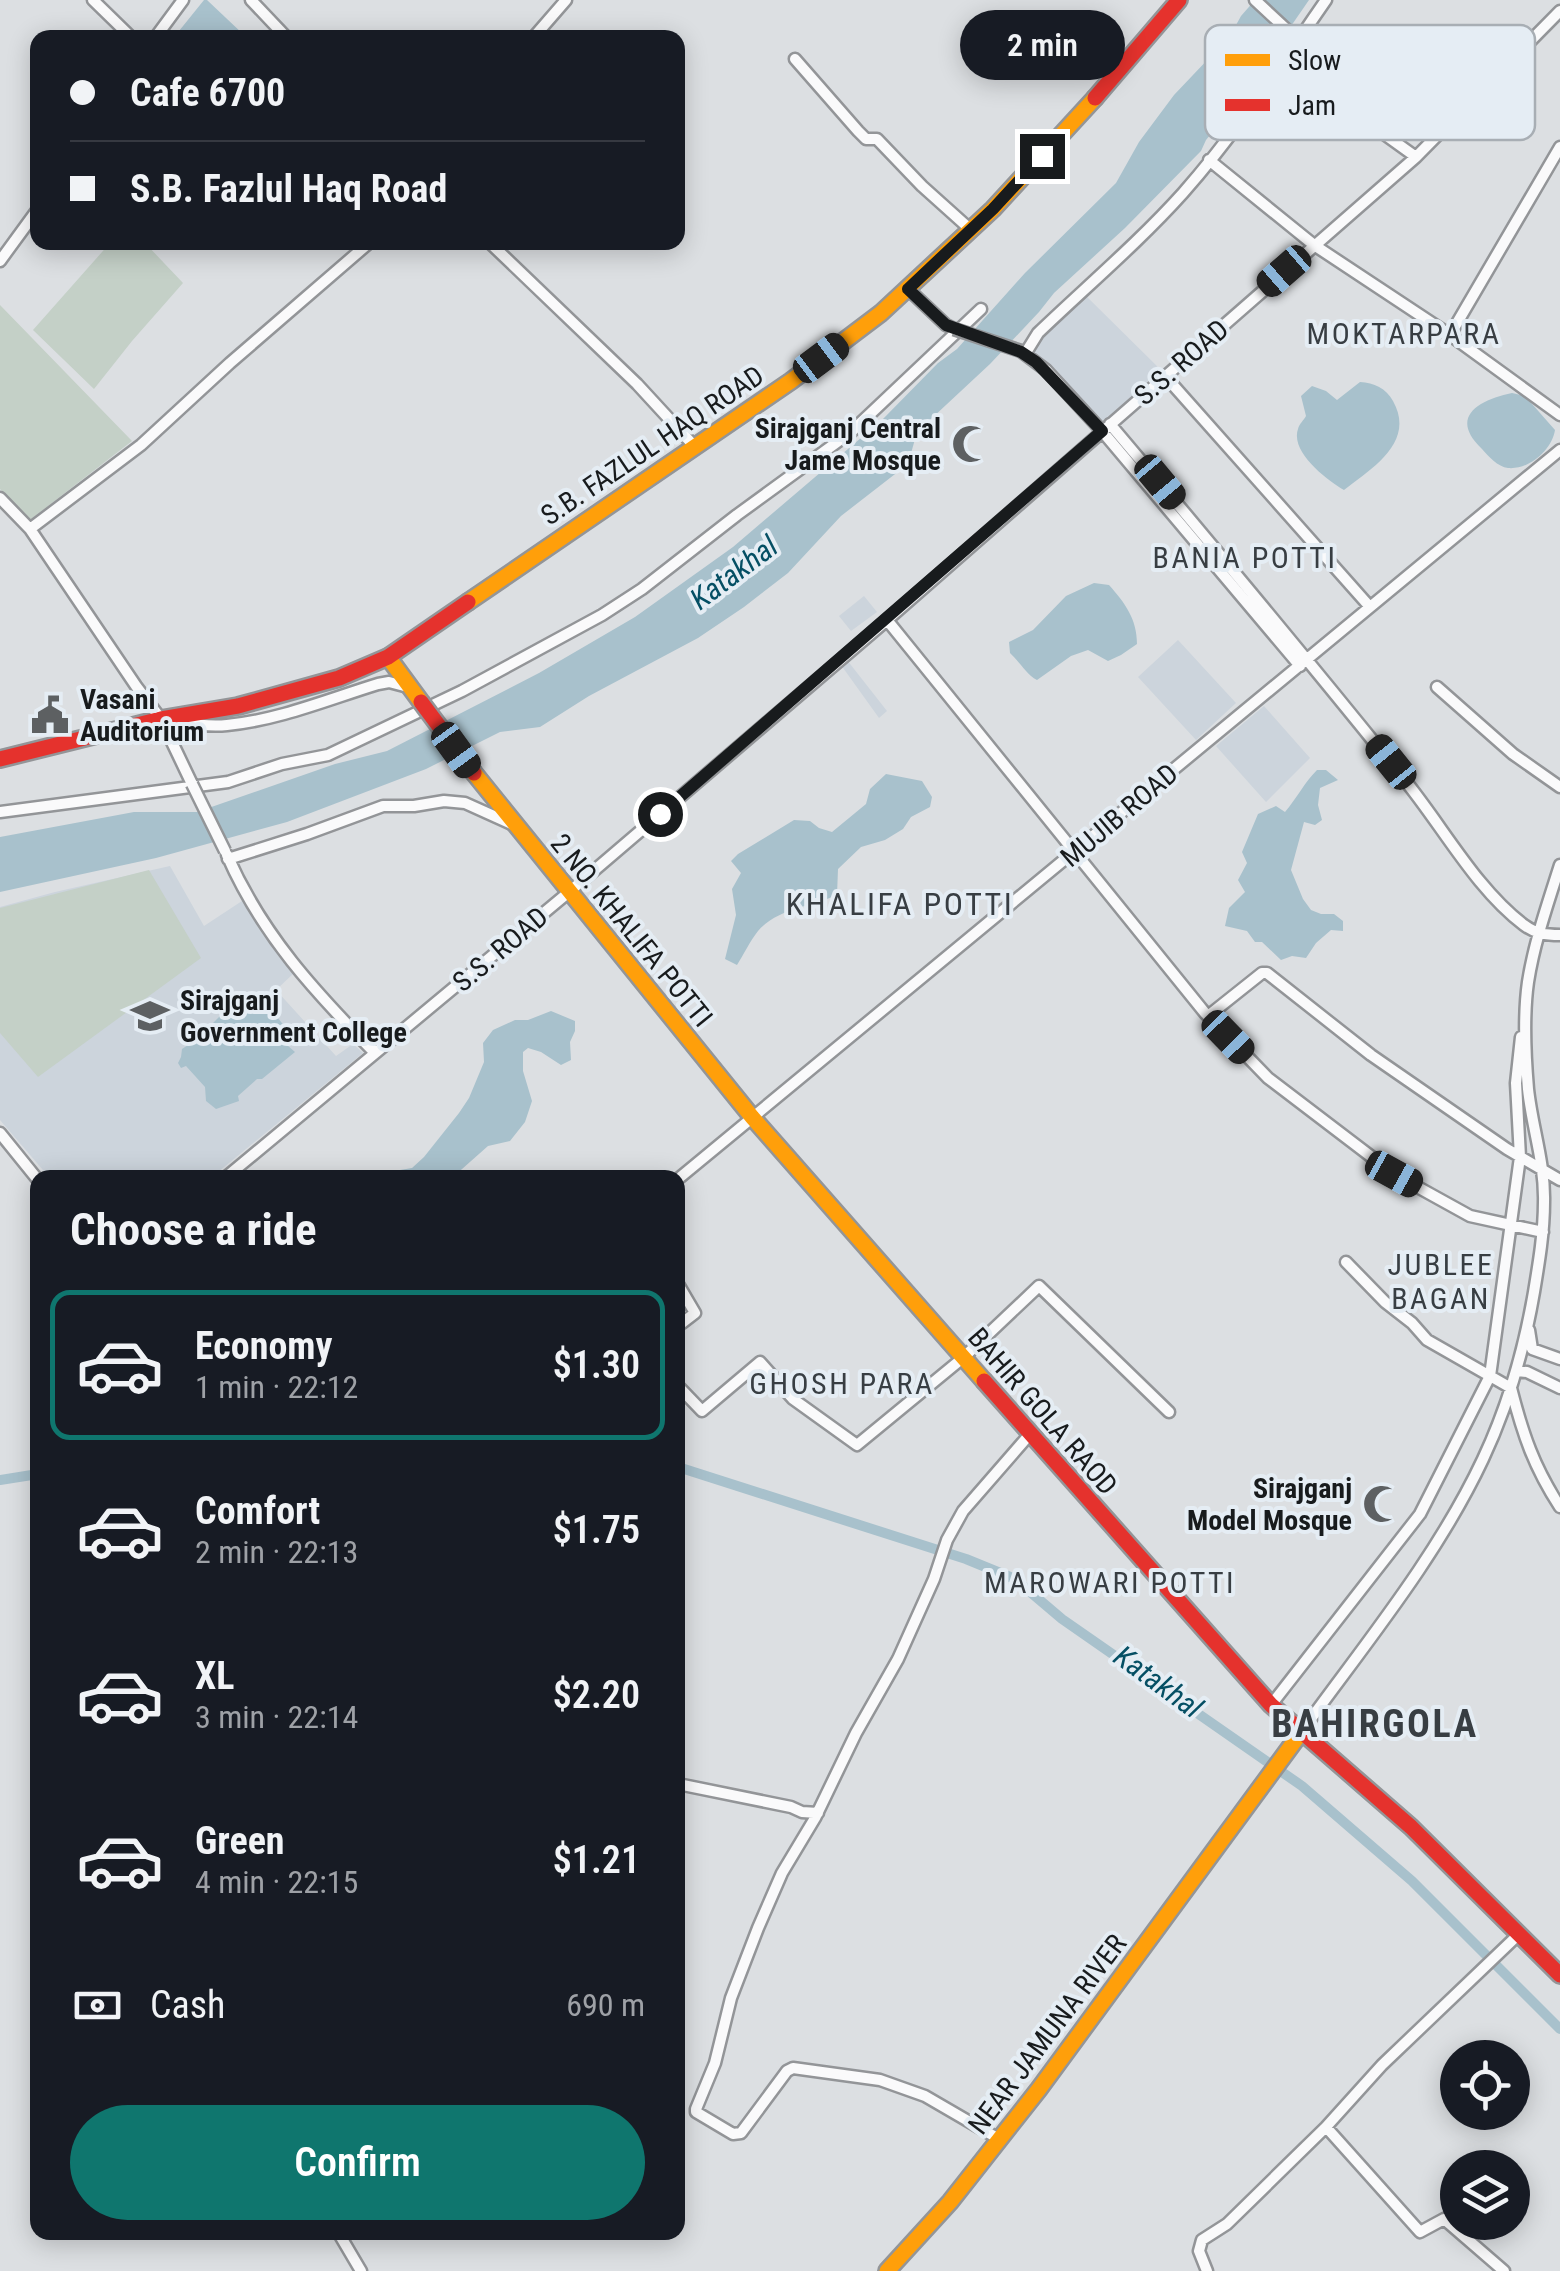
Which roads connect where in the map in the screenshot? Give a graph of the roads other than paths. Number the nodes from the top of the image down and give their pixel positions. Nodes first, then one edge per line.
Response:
1 (93, 0) edge
2 (183, 0) edge
3 (251, 0) edge
4 (566, 0) edge
5 (1179, 0) edge
6 (1255, 0) edge
7 (1326, 0) edge
8 (1560, 11) edge
9 (1281, 25) edge
10 (1307, 25) edge
11 (124, 30) edge
12 (161, 30) edge
13 (279, 30) edge
14 (540, 30) edge
15 (1535, 36) edge
16 (795, 59) dead end
17 (1224, 140) edge
18 (1392, 140) edge
19 (1433, 140) edge
20 (1560, 146) edge
21 (1416, 157) junction
22 (1210, 160) junction
23 (30, 220) edge
24 (971, 230) junction
25 (1314, 245) junction
26 (361, 250) edge
27 (497, 250) edge
28 (0, 260) edge
29 (908, 289) junction
30 (982, 310) dead end
31 (1450, 335) junction
32 (1023, 353) junction
33 (1165, 376) junction
34 (1560, 416) edge
35 (1106, 428) junction
36 (696, 447) junction
37 (1560, 450) edge
38 (0, 498) edge
39 (30, 529) junction
40 (1370, 608) junction
41 (886, 620) junction
42 (388, 657) junction
43 (1304, 662) junction
44 (1436, 687) dead end
45 (410, 688) junction
46 (290, 693) junction
47 (297, 710) junction
48 (161, 719) junction
49 (0, 759) edge
50 (1560, 787) edge
51 (0, 812) edge
52 (516, 826) junction
53 (1074, 852) junction
54 (227, 855) junction
55 (1560, 865) edge
56 (569, 892) junction
57 (1540, 935) junction
58 (1560, 935) edge
59 (1525, 1015) junction
60 (1208, 1016) junction
61 (376, 1053) junction
62 (752, 1117) junction
63 (0, 1133) edge
64 (1520, 1157) junction
65 (30, 1170) edge
66 (235, 1170) edge
67 (685, 1172) edge
68 (1543, 1172) junction
69 (1560, 1180) edge
70 (1511, 1226) junction
71 (1543, 1232) junction
72 (1346, 1262) dead end
73 (685, 1296) edge
74 (685, 1321) edge
75 (1528, 1324) junction
76 (964, 1357) junction
77 (1560, 1360) edge
78 (1517, 1371) junction
79 (1490, 1376) junction
80 (1511, 1388) junction
81 (1560, 1388) edge
82 (685, 1393) edge
83 (1169, 1412) dead end
84 (1030, 1434) junction
85 (1560, 1507) edge
86 (1271, 1705) junction
87 (1298, 1737) junction
88 (685, 1785) edge
89 (818, 1813) junction
90 (1514, 1938) junction
91 (1560, 1976) edge
92 (1326, 2127) junction
93 (1000, 2139) junction
94 (343, 2240) edge
95 (360, 2271) edge
96 (887, 2271) edge
97 (1207, 2271) edge
98 (1504, 2271) edge

1 - 11 street
2 - 12 street
3 - 13 street
4 - 14 street
5 - 24 main road, S.B. FAZLUL HAQ ROAD
6 - 9 street
7 - 10 street
8 - 15 street, S.S. ROAD
16 - 24 street
17 - 22 street
18 - 21 street
19 - 21 street, S.S. ROAD
20 - 31 street
21 - 25 street, S.S. ROAD
22 - 25 street
22 - 32 street
23 - 28 street
24 - 29 main road, S.B. FAZLUL HAQ ROAD
25 - 31 street
25 - 33 street, S.S. ROAD
26 - 39 street
27 - 36 street
29 - 32 street, bridge
29 - 36 main road, S.B. FAZLUL HAQ ROAD
30 - 51 street
31 - 34 street
32 - 35 street
33 - 35 street, S.S. ROAD
33 - 40 street
35 - 41 street, S.S. ROAD
35 - 43 street
36 - 42 main road, S.B. FAZLUL HAQ ROAD
37 - 40 street, MUJIB ROAD
38 - 39 street
39 - 48 street
40 - 43 street, MUJIB ROAD
41 - 53 street
41 - 56 street, S.S. ROAD
42 - 45 main road, 2 NO. KHALIFA POTTI
42 - 46 main road, S.B. FAZLUL HAQ ROAD
43 - 53 street, MUJIB ROAD
43 - 57 street
44 - 50 street
45 - 47 street
45 - 52 main road, 2 NO. KHALIFA POTTI, bridge
46 - 47 street
46 - 48 main road, S.B. FAZLUL HAQ ROAD
47 - 48 street
48 - 49 main road, S.B. FAZLUL HAQ ROAD
48 - 54 street, bridge
52 - 54 street
52 - 56 main road, 2 NO. KHALIFA POTTI
53 - 60 street
53 - 62 street, MUJIB ROAD
54 - 61 street
55 - 57 street
56 - 61 street, S.S. ROAD
56 - 62 main road, 2 NO. KHALIFA POTTI
57 - 58 street
57 - 59 street
59 - 64 street
59 - 68 street
60 - 64 street
60 - 70 street
61 - 66 street, S.S. ROAD
62 - 67 street, MUJIB ROAD
62 - 76 main road, BAHIR GOLA RAOD
63 - 65 street
64 - 68 street
64 - 70 street
68 - 69 street
68 - 71 street
70 - 71 street
70 - 79 street
71 - 75 street
72 - 79 street
73 - 74 street
75 - 77 street
75 - 78 street
76 - 82 street
76 - 83 street
76 - 84 main road, BAHIR GOLA RAOD
78 - 80 street
78 - 81 street
79 - 80 street
79 - 86 street
80 - 85 street
80 - 87 street
84 - 86 main road, BAHIR GOLA RAOD
84 - 89 street
86 - 87 main road, BAHIR GOLA RAOD
87 - 90 main road, BAHIR GOLA RAOD
87 - 93 main road, NEAR JAMUNA RIVER
88 - 89 street
89 - 93 street
90 - 91 main road, BAHIR GOLA RAOD
90 - 92 street
92 - 97 street
92 - 98 street
93 - 96 main road, NEAR JAMUNA RIVER
94 - 95 street

